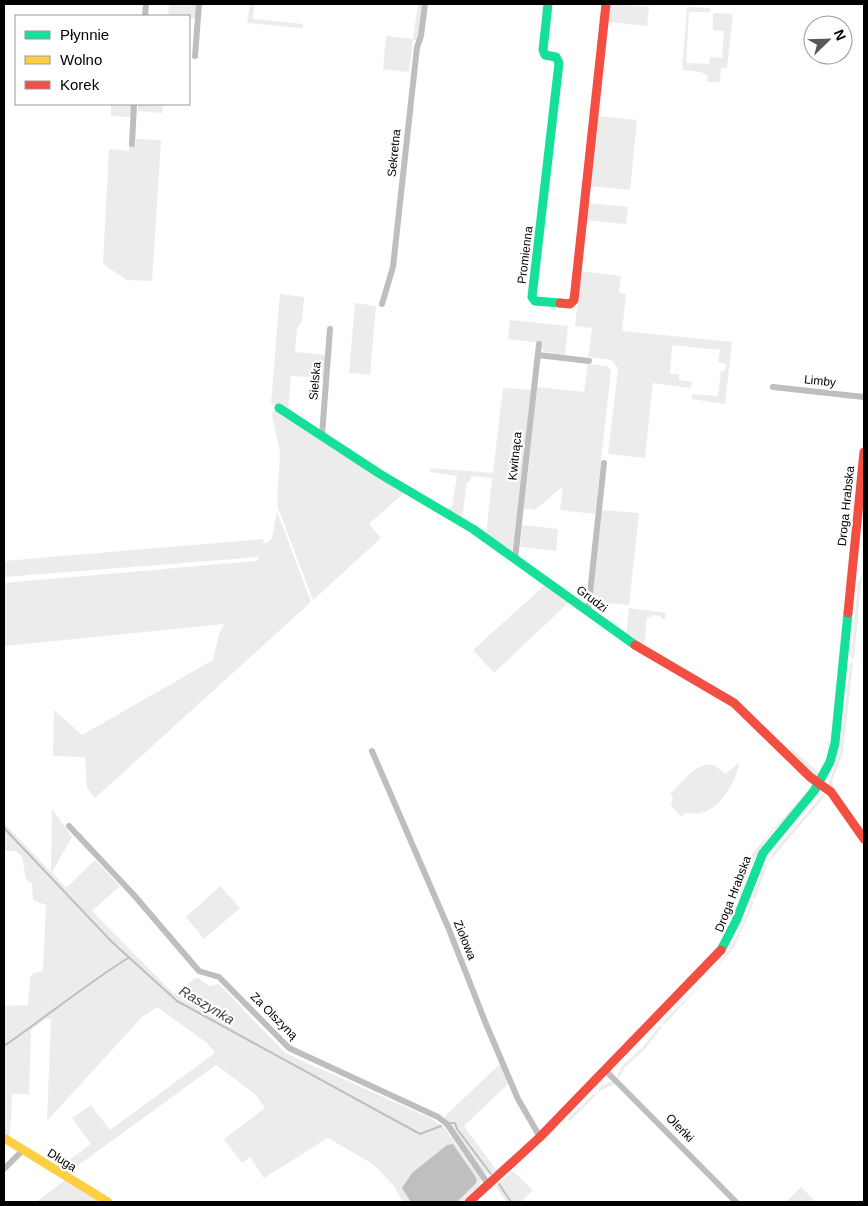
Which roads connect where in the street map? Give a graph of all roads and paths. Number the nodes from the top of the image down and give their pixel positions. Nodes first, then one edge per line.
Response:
1 (199, 4) edge
2 (425, 4) edge
3 (548, 4) edge
4 (606, 4) edge
5 (195, 56) dead end
6 (134, 105) edge
7 (132, 144) dead end
8 (382, 304) dead end
9 (330, 329) dead end
10 (539, 344) dead end
11 (538, 355) junction
12 (589, 361) dead end
13 (773, 387) dead end
14 (864, 397) edge
15 (279, 408) dead end
16 (322, 435) junction
17 (864, 452) edge
18 (604, 463) dead end
19 (515, 559) junction
20 (588, 612) junction
21 (372, 751) dead end
22 (820, 785) junction
23 (69, 826) dead end
24 (864, 839) edge
25 (606, 1071) junction
26 (540, 1137) junction
27 (4, 1138) edge
28 (24, 1150) junction
29 (4, 1170) edge
30 (488, 1184) junction
31 (108, 1202) edge
32 (469, 1202) edge
33 (736, 1202) edge

1 - 5 street
2 - 8 street, Sekretna
3 - 4 street, Promienna
6 - 7 street
9 - 16 street, Sielska
10 - 11 street, Kwitnąca
11 - 12 street
11 - 19 street, Kwitnąca
13 - 14 street, Limby
15 - 16 street, Grudzi
16 - 19 street, Grudzi
17 - 22 street, Droga Hrabska
18 - 20 street
19 - 20 street, Grudzi
20 - 22 street, Grudzi
21 - 26 street, Ziołowa
22 - 24 street, Grudzi
22 - 25 street, Droga Hrabska
23 - 30 street, Za Olszyną
25 - 26 street, Droga Hrabska
25 - 33 street, Oleńki
26 - 30 street, Droga Hrabska
27 - 28 street, Długa
28 - 29 street
28 - 31 street, Długa
30 - 32 street, Droga Hrabska

